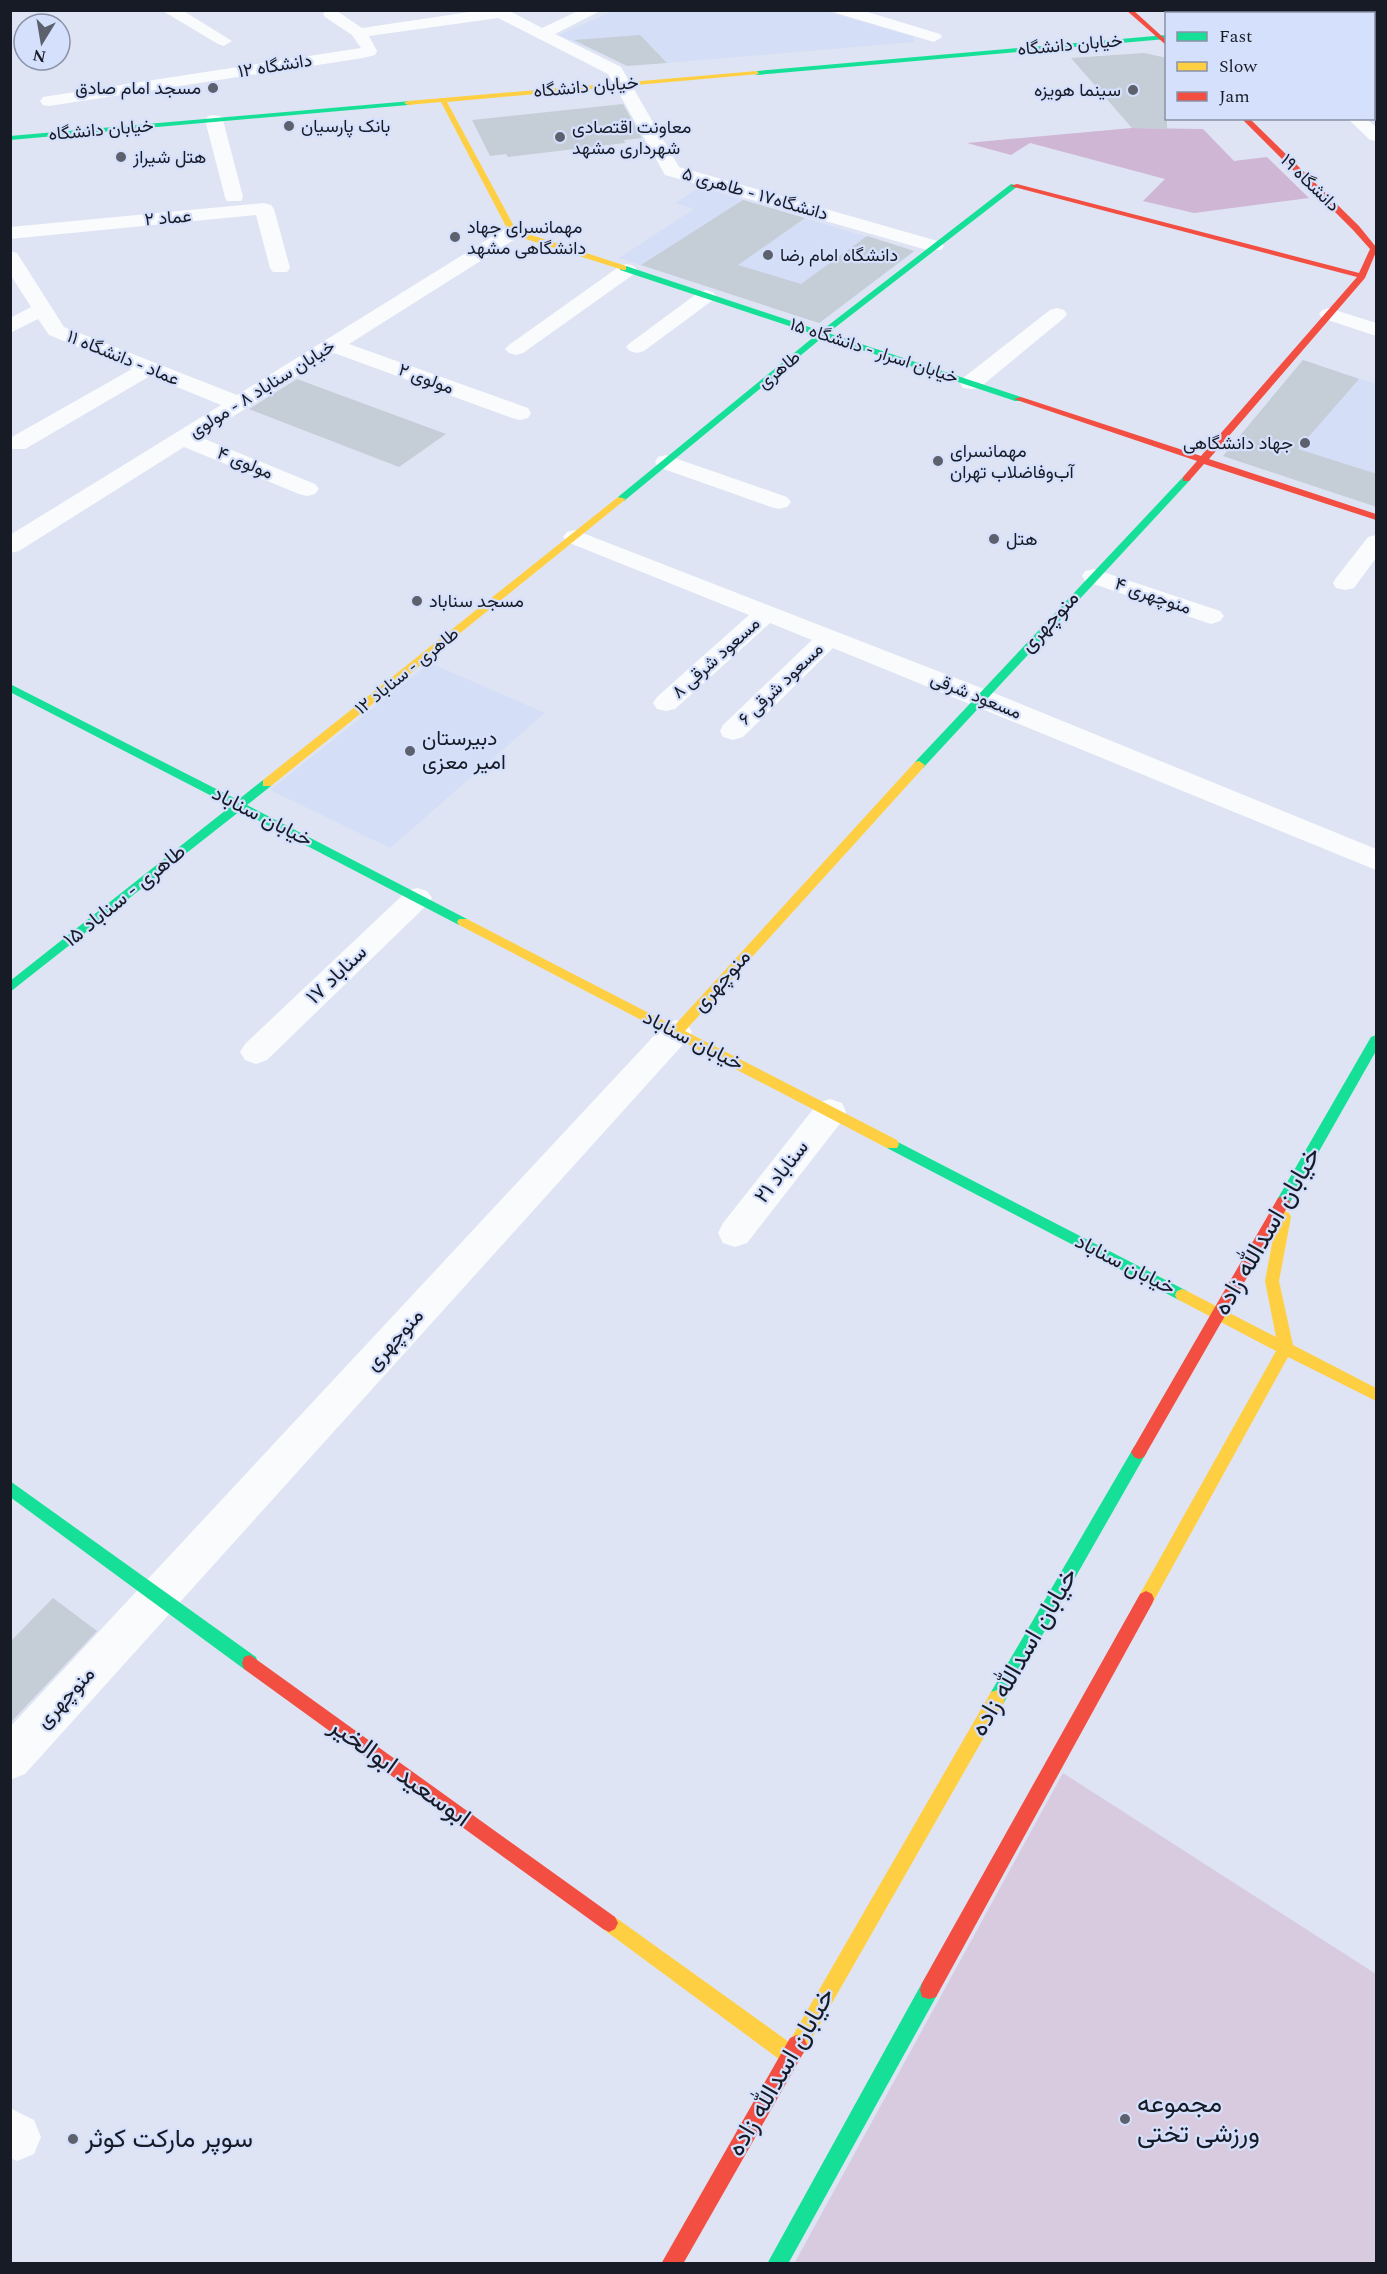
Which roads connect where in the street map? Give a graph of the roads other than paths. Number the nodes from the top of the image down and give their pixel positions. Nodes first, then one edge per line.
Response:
1 (169, 10) edge
2 (594, 10) edge
3 (842, 10) edge
4 (1129, 10) edge
5 (498, 12) edge
6 (331, 14) dead end
7 (361, 34) junction
8 (542, 34) junction
9 (934, 37) dead end
10 (1165, 39) edge
11 (224, 41) dead end
12 (621, 84) junction
13 (443, 100) junction
14 (70, 119) dead end
15 (214, 120) junction
16 (1246, 120) edge
17 (1357, 120) edge
18 (1377, 136) edge
19 (10, 138) edge
20 (234, 197) dead end
21 (513, 232) junction
22 (10, 233) edge
23 (934, 246) junction
24 (1374, 249) joint
25 (280, 268) dead end
26 (14, 270) edge
27 (627, 270) junction
28 (1362, 276) junction
29 (706, 297) junction
30 (42, 309) junction
31 (1057, 314) dead end
32 (1329, 314) junction
33 (10, 327) edge
34 (1377, 330) edge
35 (822, 334) junction
36 (333, 345) junction
37 (637, 347) dead end
38 (516, 349) dead end
39 (148, 368) junction
40 (971, 383) junction
41 (237, 403) junction
42 (520, 413) dead end
43 (182, 438) junction
44 (17, 444) dead end
45 (1204, 460) junction
46 (666, 462) junction
47 (307, 489) dead end
48 (779, 502) dead end
49 (1377, 517) edge
50 (575, 537) junction
51 (1377, 542) edge
52 (10, 546) edge
53 (1094, 576) junction
54 (1345, 583) dead end
55 (766, 613) junction
56 (1211, 616) dead end
57 (829, 637) junction
58 (10, 687) edge
59 (980, 697) junction
60 (666, 703) dead end
61 (733, 731) dead end
62 (239, 805) junction
63 (1377, 860) edge
64 (417, 898) junction
65 (10, 988) edge
66 (676, 1032) junction
67 (1377, 1040) edge
68 (256, 1052) dead end
69 (830, 1112) junction
70 (1290, 1189) junction
71 (735, 1233) dead end
72 (1220, 1314) junction
73 (1286, 1347) junction
74 (1377, 1395) edge
75 (10, 1488) edge
76 (160, 1597) junction
77 (10, 1759) edge
78 (790, 2055) junction
79 (671, 2264) edge
80 (777, 2264) edge

1 - 11 street
2 - 8 street
3 - 9 street
4 - 10 street
5 - 7 street
5 - 8 street, دانشگاه۱۷ - طاهری ۵
6 - 7 street
7 - 14 street, دانشگاه ۱۲
8 - 12 street, دانشگاه۱۷ - طاهری ۵
10 - 12 street, خیابان دانشگاه
12 - 13 street, خیابان دانشگاه
12 - 23 street, دانشگاه۱۷ - طاهری ۵
13 - 15 street, خیابان دانشگاه
13 - 21 street
15 - 19 street, خیابان دانشگاه
15 - 20 street
16 - 24 street, دانشگاه ۱۹
17 - 18 street
21 - 27 street, خیابان اسرار - دانشگاه ۱۵
21 - 36 street, خیابان سناباد ۸ - مولوی
22 - 25 street, عماد ۲
23 - 28 street, طاهری
23 - 35 street, طاهری
24 - 28 street, منوچهری
26 - 30 street, عماد - دانشگاه ۱۱
27 - 29 street, خیابان اسرار - دانشگاه ۱۵
27 - 38 street
28 - 32 street, منوچهری
29 - 35 street, خیابان اسرار - دانشگاه ۱۵
29 - 37 street
30 - 33 street
30 - 39 street, عماد - دانشگاه ۱۱
31 - 40 street
32 - 34 street
32 - 45 street, منوچهری
35 - 40 street, خیابان اسرار - دانشگاه ۱۵
35 - 46 street, طاهری
36 - 41 street, خیابان سناباد ۸ - مولوی
36 - 42 street, مولوی ۲
39 - 41 street, عماد - دانشگاه ۱۱
39 - 44 street
40 - 45 street, خیابان اسرار - دانشگاه ۱۵
41 - 43 street, خیابان سناباد ۸ - مولوی
43 - 47 street, مولوی ۴
43 - 52 street, خیابان سناباد ۸ - مولوی
45 - 49 street, خیابان اسرار - دانشگاه ۱۵
45 - 53 street, منوچهری
46 - 48 street
46 - 50 street, طاهری
50 - 55 street, مسعود شرقی
50 - 62 street, طاهری - سناباد ۱۲
51 - 54 street
53 - 56 street, منوچهری ۴
53 - 59 street, منوچهری
55 - 57 street, مسعود شرقی
55 - 60 street, مسعود شرقی ۸
57 - 59 street, مسعود شرقی
57 - 61 street, مسعود شرقی ۶
58 - 62 street, خیابان سناباد
59 - 63 street, مسعود شرقی
59 - 66 street, منوچهری
62 - 64 street, خیابان سناباد
62 - 65 street, طاهری - سناباد ۱۵
64 - 66 street, خیابان سناباد
64 - 68 street, سناباد ۱۷
66 - 69 street, خیابان سناباد
66 - 76 street, منوچهری
67 - 70 street, خیابان اسدالله زاده
69 - 71 street, سناباد ۲۱
69 - 72 street, خیابان سناباد
70 - 72 street, خیابان اسدالله زاده
70 - 73 street
72 - 73 street, خیابان سناباد
72 - 78 street, خیابان اسدالله زاده
73 - 74 street, خیابان سناباد
73 - 80 street
75 - 76 street, ابوسعید ابوالخیر
76 - 77 street, منوچهری
76 - 78 street, ابوسعید ابوالخیر
78 - 79 street, خیابان اسدالله زاده

